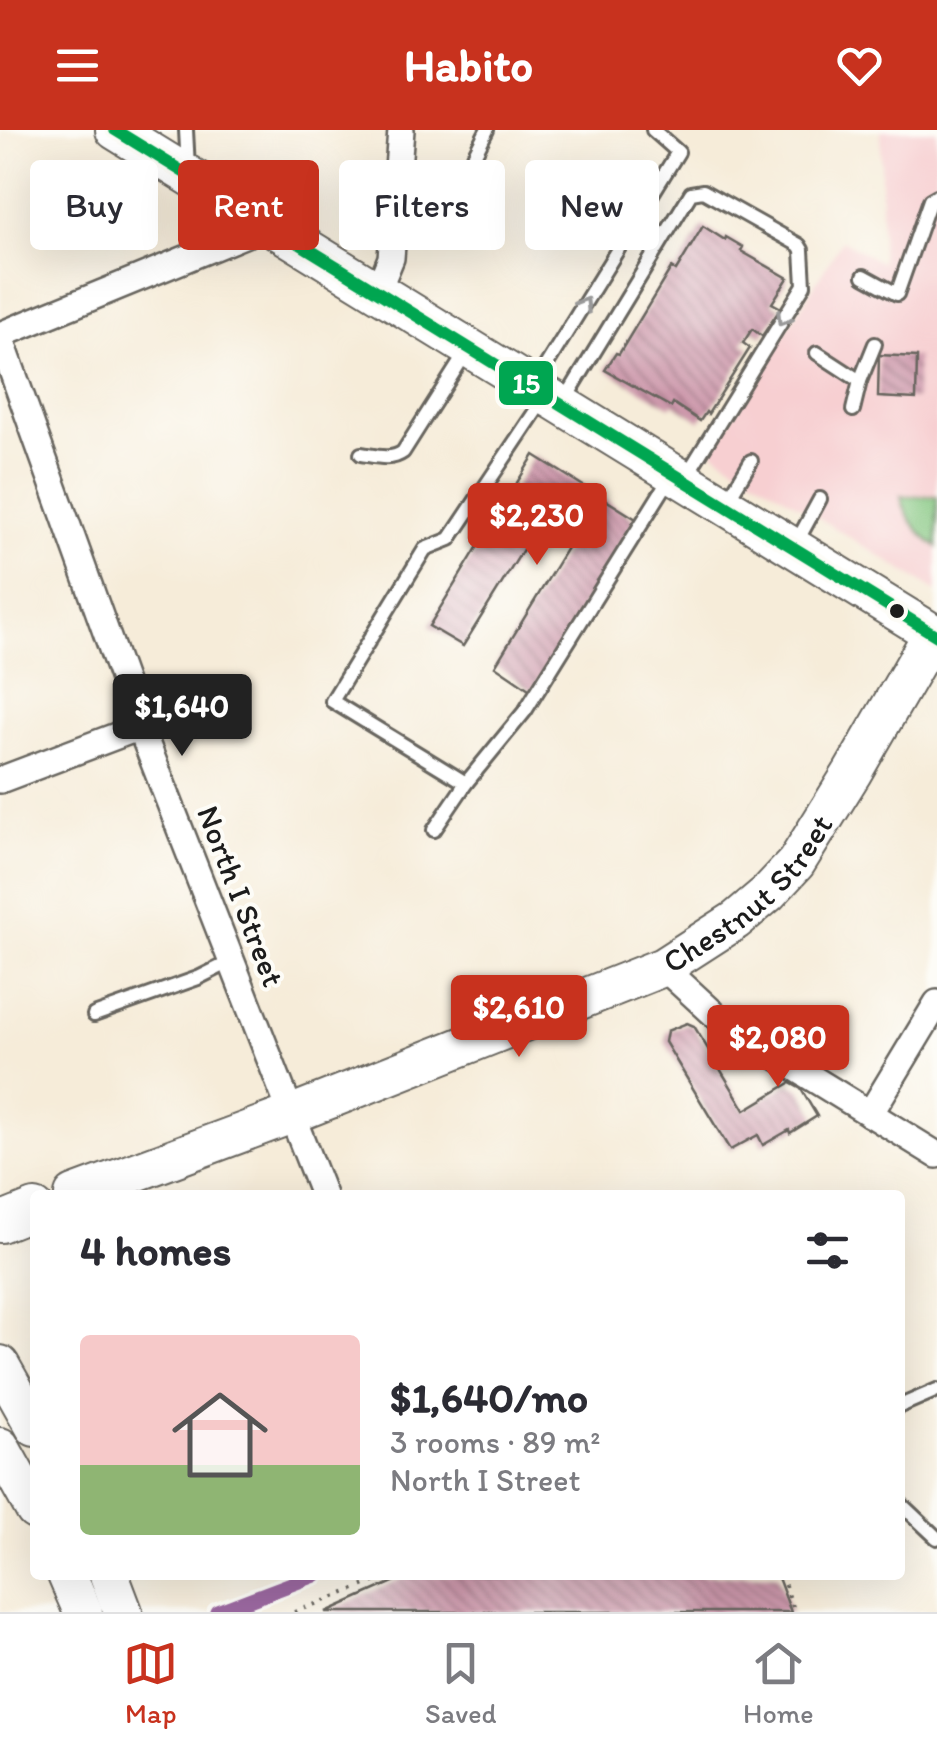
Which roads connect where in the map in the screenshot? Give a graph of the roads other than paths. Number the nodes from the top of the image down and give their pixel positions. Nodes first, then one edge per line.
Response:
1 (115, 130) edge
2 (186, 130) edge
3 (401, 130) edge
4 (488, 130) edge
5 (654, 130) edge
6 (187, 160) edge
7 (399, 160) edge
8 (472, 160) edge
9 (178, 170) edge
10 (937, 196) edge
11 (208, 250) edge
12 (309, 250) edge
13 (392, 250) edge
14 (864, 276) dead end
15 (377, 292) junction
16 (0, 336) edge
17 (875, 344) dead end
18 (468, 348) junction
19 (817, 353) dead end
20 (860, 381) junction
21 (547, 396) junction
22 (852, 410) dead end
23 (360, 454) dead end
24 (751, 460) dead end
25 (679, 477) junction
26 (820, 499) dead end
27 (725, 506) junction
28 (793, 548) junction
29 (935, 634) edge
30 (140, 728) junction
31 (0, 780) edge
32 (466, 783) junction
33 (434, 830) dead end
34 (232, 961) junction
35 (662, 966) junction
36 (937, 1004) edge
37 (94, 1014) dead end
38 (292, 1114) junction
39 (870, 1114) junction
40 (937, 1155) edge
41 (87, 1190) edge
42 (321, 1190) edge
43 (30, 1212) edge
44 (0, 1222) edge
45 (0, 1365) edge
46 (937, 1390) edge
47 (905, 1404) edge
48 (30, 1417) edge
49 (0, 1447) edge
50 (30, 1501) edge
51 (905, 1508) edge
52 (937, 1538) edge
53 (68, 1580) edge
54 (111, 1580) edge
55 (83, 1612) edge
56 (123, 1612) edge

1 - 9 street
2 - 6 lane
3 - 7 street
4 - 8 lane
21 -> 5 lane
10 - 14 lane
11 - 16 street
12 - 15 street
13 - 15 street
15 - 18 street
16 - 30 street, North I Street
17 - 20 lane
18 - 21 street
18 - 23 lane
19 - 20 lane
20 - 22 lane
21 - 25 street
21 -> 25 lane
21 - 32 lane
24 - 27 lane
25 - 27 street
25 - 32 lane
26 - 28 lane
27 - 28 street
28 - 29 street
29 - 35 street, Chestnut Street
30 - 31 street
30 - 34 street, North I Street
32 - 33 lane
34 - 37 lane
34 - 38 street, North I Street
35 - 38 street, Chestnut Street
35 - 39 street
36 - 39 street
38 - 41 street, Chestnut Street
38 - 42 street, North I Street
39 - 40 street
43 - 44 street
45 - 48 street
46 - 47 lane
49 - 50 street
51 - 52 lane
53 - 55 street
54 - 56 street

